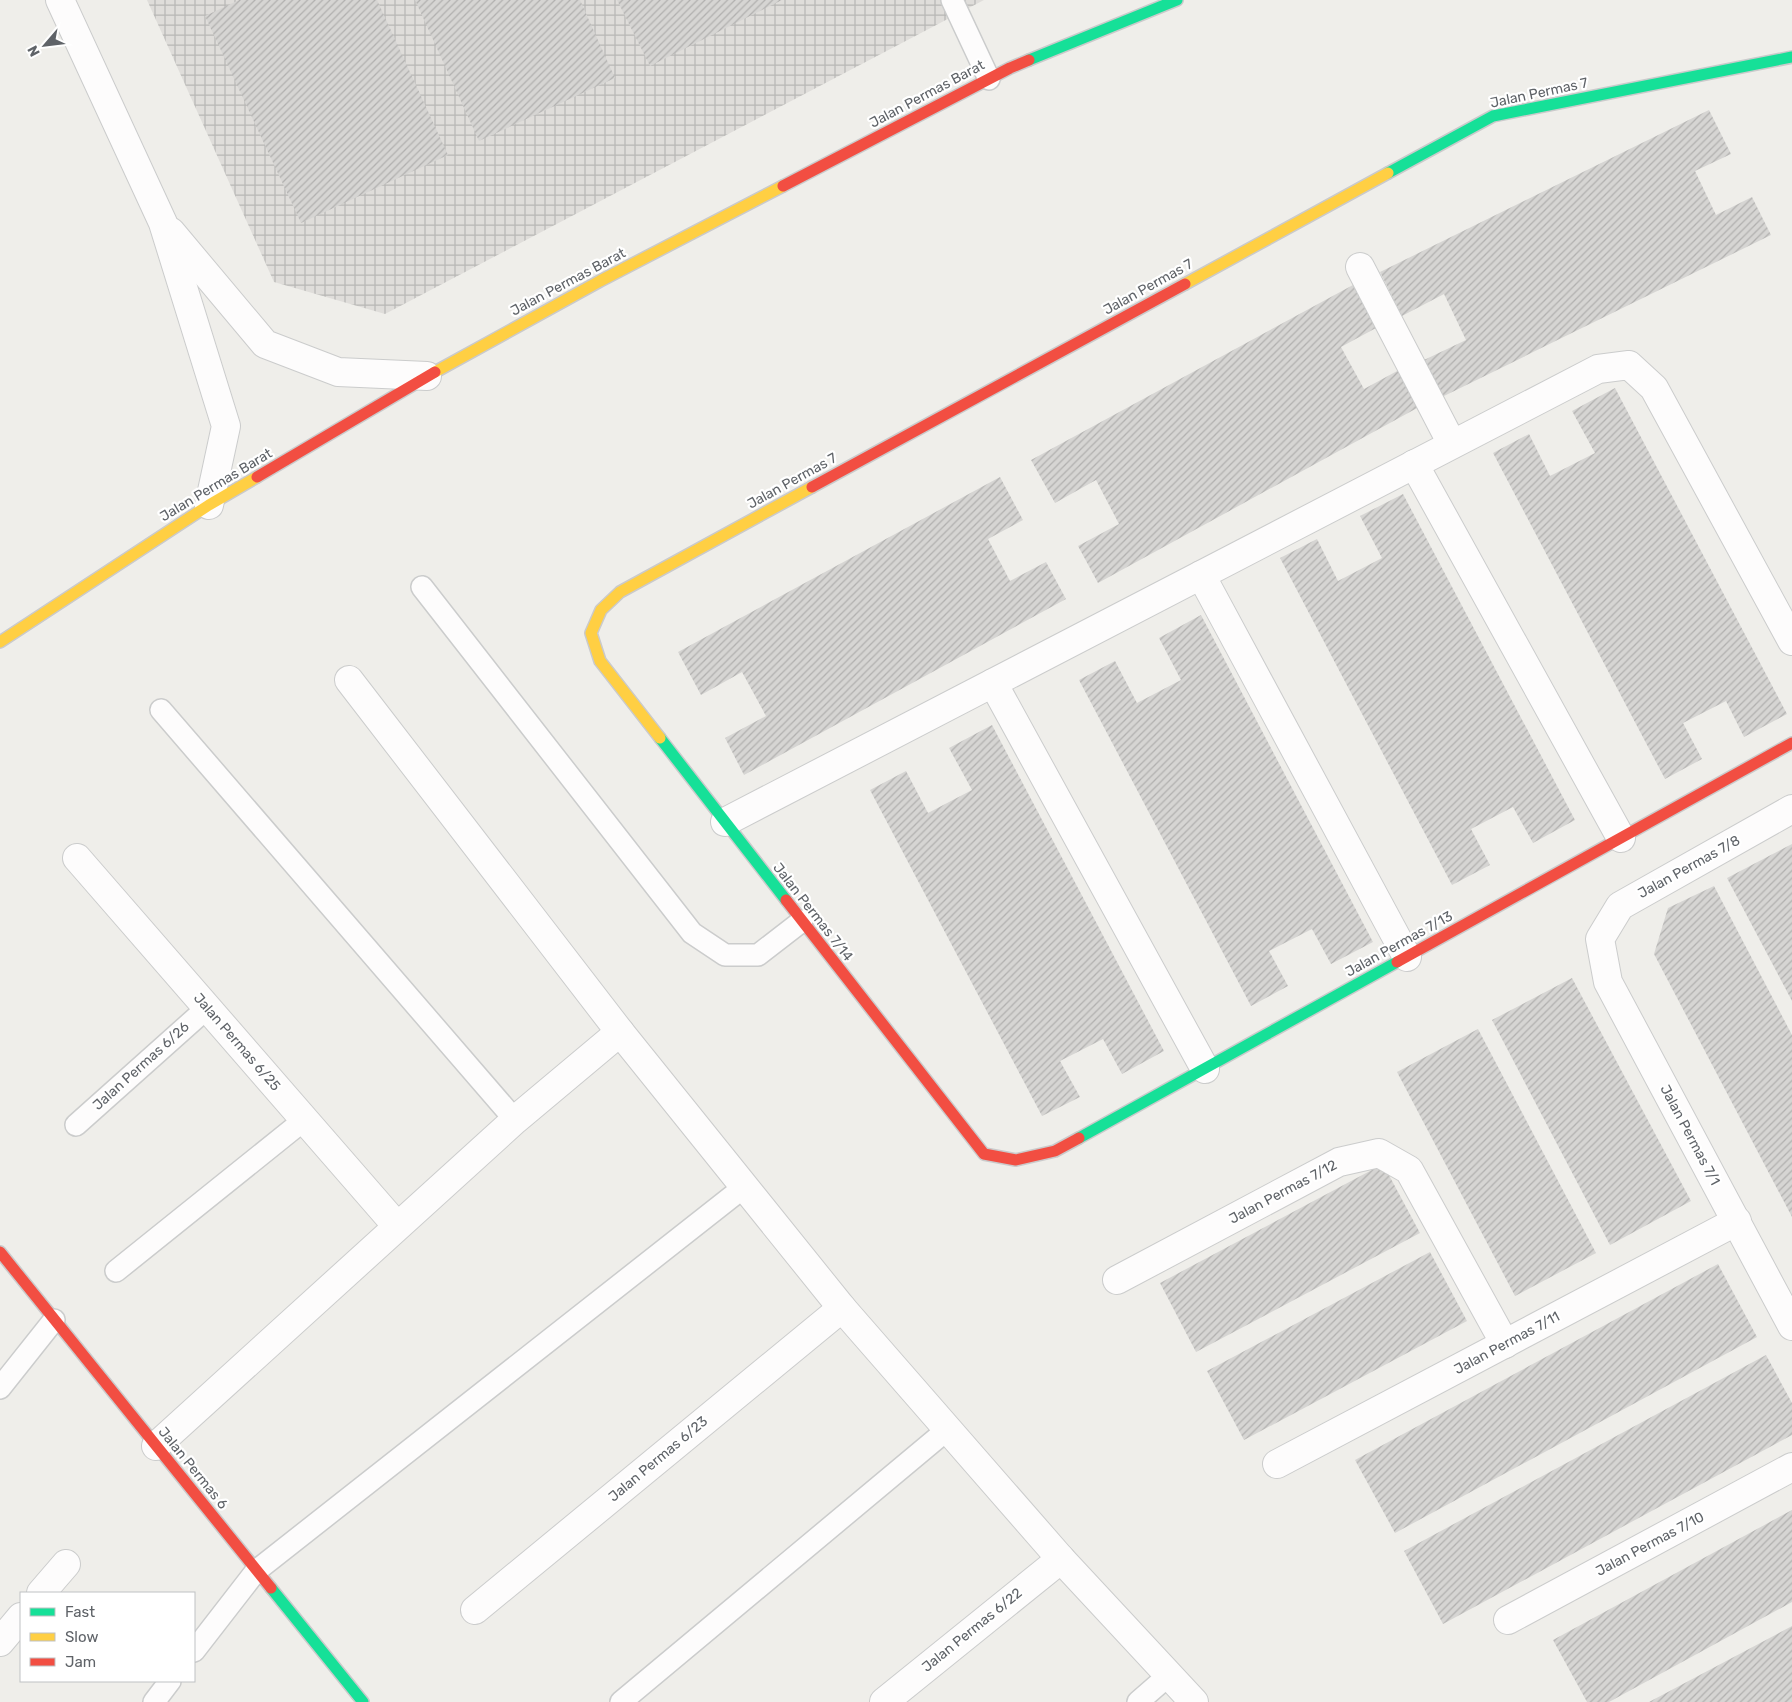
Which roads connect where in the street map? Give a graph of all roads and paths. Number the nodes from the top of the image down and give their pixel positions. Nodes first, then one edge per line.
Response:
1 (60, 0) edge
2 (952, 0) edge
3 (1177, 0) edge
4 (1792, 57) edge
5 (989, 79) junction
6 (163, 223) junction
7 (1360, 266) dead end
8 (427, 376) junction
9 (1452, 444) junction
10 (1414, 464) junction
11 (209, 505) junction
12 (1202, 575) junction
13 (422, 587) dead end
14 (0, 642) edge
15 (1792, 642) edge
16 (600, 661) joint
17 (349, 680) dead end
18 (994, 683) junction
19 (161, 710) dead end
20 (1792, 744) edge
21 (1792, 809) edge
22 (725, 822) junction
23 (1621, 838) junction
24 (77, 858) dead end
25 (802, 922) junction
26 (1600, 939) joint
27 (1407, 957) junction
28 (207, 1008) junction
29 (620, 1032) junction
30 (1205, 1069) junction
31 (304, 1120) junction
32 (515, 1120) junction
33 (76, 1125) dead end
34 (1016, 1160) joint
35 (744, 1187) junction
36 (1737, 1221) junction
37 (397, 1226) junction
38 (0, 1252) edge
39 (116, 1271) dead end
40 (1117, 1280) dead end
41 (842, 1308) junction
42 (54, 1320) junction
43 (1792, 1326) edge
44 (1504, 1344) junction
45 (0, 1388) edge
46 (948, 1429) junction
47 (156, 1446) junction
48 (1277, 1464) dead end
49 (1792, 1468) edge
50 (1061, 1559) junction
51 (66, 1564) dead end
52 (256, 1572) junction
53 (42, 1592) edge
54 (475, 1610) dead end
55 (20, 1618) edge
56 (1508, 1620) dead end
57 (0, 1642) edge
58 (195, 1650) edge
59 (1169, 1675) junction
60 (169, 1682) edge
61 (352, 1698) edge
62 (154, 1702) edge
63 (620, 1702) edge
64 (884, 1702) edge
65 (1138, 1702) edge
66 (1194, 1702) edge

1 - 6 street
2 - 5 lane
3 - 5 street, Jalan Permas Barat
4 - 16 street, Jalan Permas 7
5 - 8 street, Jalan Permas Barat
6 - 8 street
6 - 11 street
7 - 9 street
8 - 11 street, Jalan Permas Barat
9 - 10 street
9 - 15 street
10 - 12 street
10 - 23 street
11 - 14 street, Jalan Permas Barat
12 - 18 street
12 - 27 street
13 - 25 lane
16 - 22 street, Jalan Permas 7/14
17 - 29 street
18 - 22 street
18 - 30 street
19 - 32 lane
20 - 23 street, Jalan Permas 7/13
21 - 26 street, Jalan Permas 7/8
22 - 25 street, Jalan Permas 7/14
23 - 27 street, Jalan Permas 7/13
24 - 28 street, Jalan Permas 6/25
25 - 34 street, Jalan Permas 7/14
26 - 36 street, Jalan Permas 7/1
27 - 30 street, Jalan Permas 7/13
28 - 31 street, Jalan Permas 6/25
28 - 33 lane, Jalan Permas 6/26
29 - 32 street
29 - 35 street
30 - 34 street, Jalan Permas 7/13
31 - 37 street, Jalan Permas 6/25
31 - 39 lane
32 - 37 street
35 - 41 street
35 - 52 lane
36 - 43 street, Jalan Permas 7/1
36 - 44 street, Jalan Permas 7/11
37 - 47 street
38 - 42 street, Jalan Permas 6
40 - 44 street, Jalan Permas 7/12
41 - 46 street
41 - 54 street, Jalan Permas 6/23
42 - 45 lane
42 - 47 street, Jalan Permas 6
44 - 48 street, Jalan Permas 7/11
46 - 50 street
46 - 63 lane
47 - 52 street, Jalan Permas 6
49 - 56 street, Jalan Permas 7/10
50 - 59 street
50 - 64 street, Jalan Permas 6/22
51 - 53 street
52 - 58 lane
52 - 61 street, Jalan Permas 6
55 - 57 street
59 - 65 lane
59 - 66 street
60 - 62 lane

